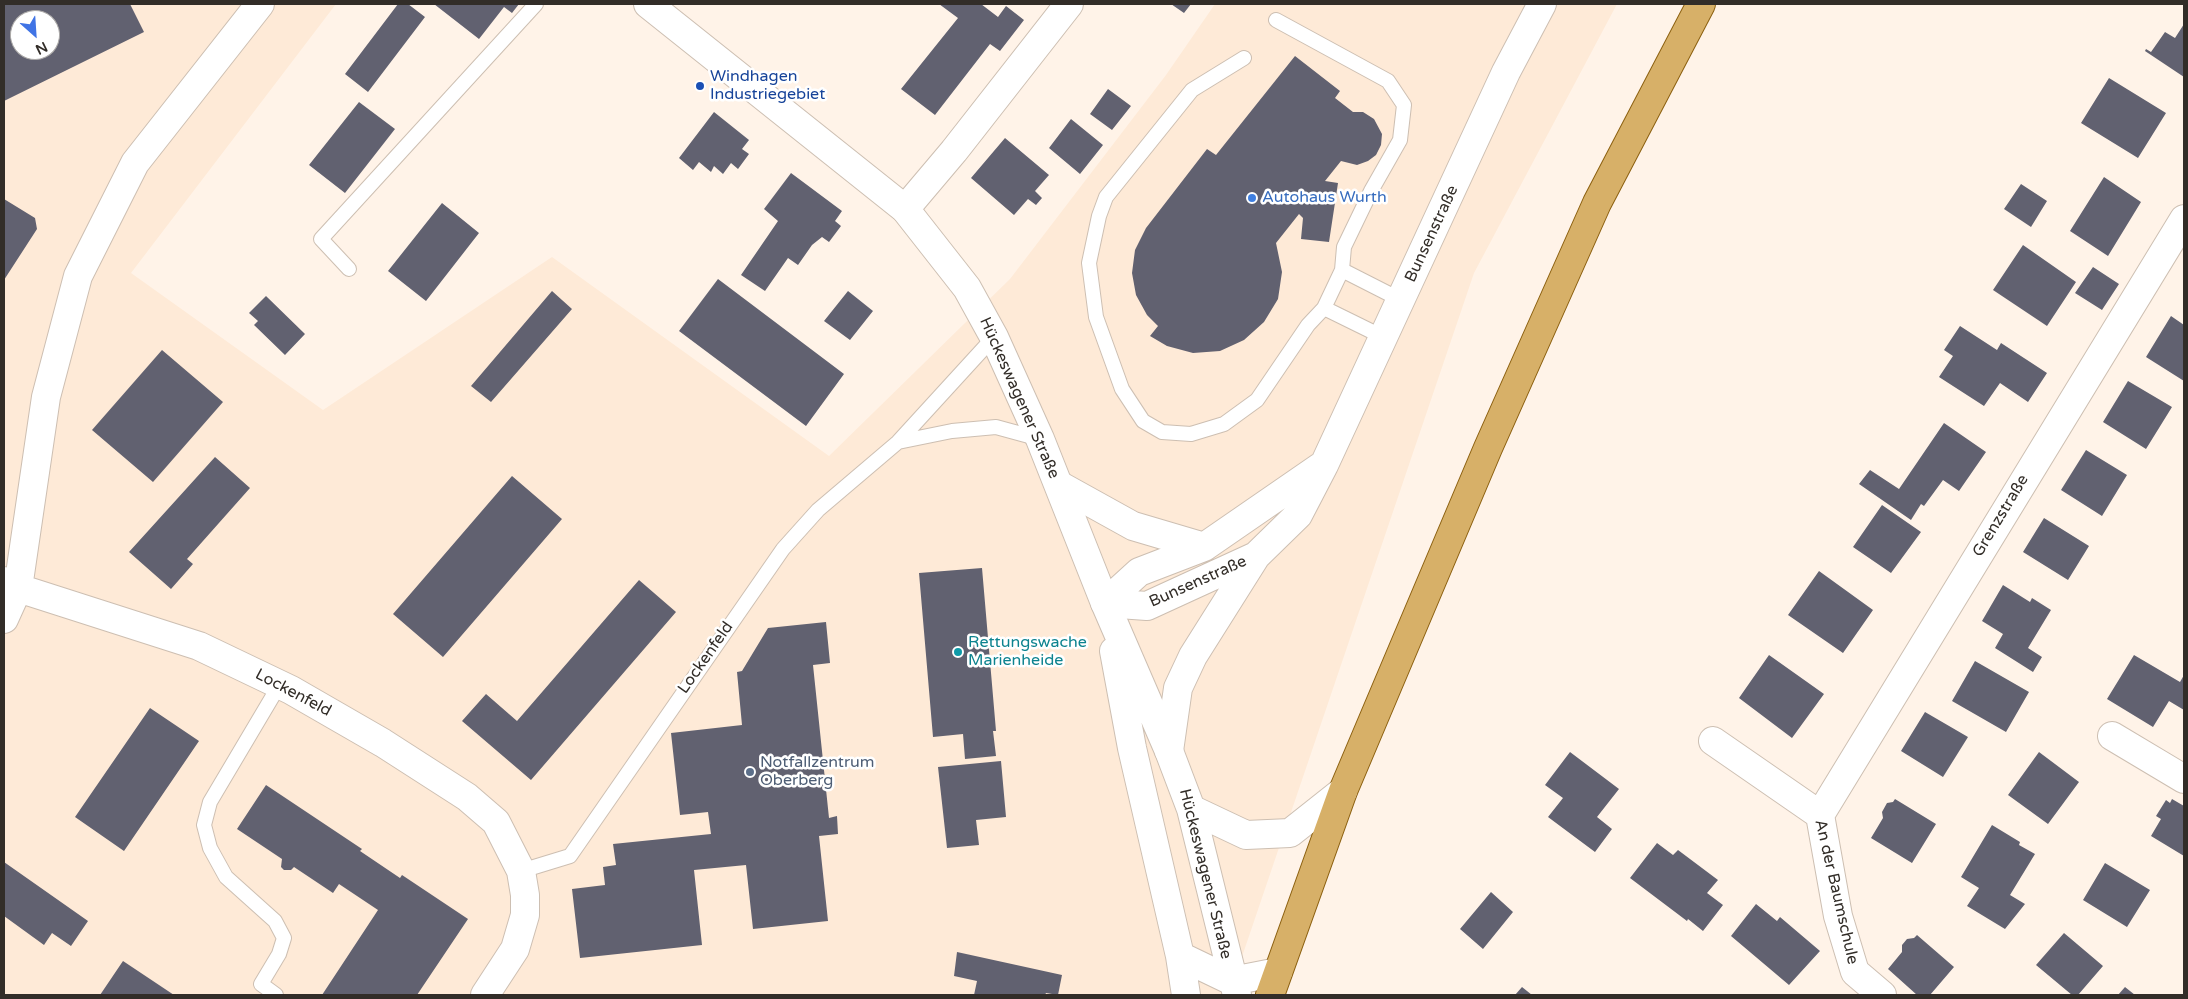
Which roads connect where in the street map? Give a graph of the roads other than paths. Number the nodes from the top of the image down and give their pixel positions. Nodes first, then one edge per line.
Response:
1 (260, 4) edge
2 (536, 4) edge
3 (648, 4) edge
4 (1069, 4) edge
5 (1542, 4) edge
6 (1702, 4) edge
7 (1276, 20) dead end
8 (1244, 58) dead end
9 (905, 209) junction
10 (2184, 219) edge
11 (349, 269) dead end
12 (1342, 270) junction
13 (1401, 300) junction
14 (1324, 308) junction
15 (994, 337) junction
16 (1383, 337) junction
17 (1040, 439) junction
18 (898, 442) junction
19 (1324, 465) junction
20 (1059, 485) junction
21 (1204, 547) junction
22 (1256, 556) junction
23 (11, 585) edge
24 (1106, 603) junction
25 (4, 619) edge
26 (280, 684) junction
27 (2112, 736) dead end
28 (1713, 741) dead end
29 (1169, 751) junction
30 (2184, 779) edge
31 (1343, 791) junction
32 (1191, 809) junction
33 (1820, 814) junction
34 (521, 871) junction
35 (1180, 956) junction
36 (1274, 984) edge
37 (1234, 988) edge
38 (276, 995) edge
39 (485, 995) edge
40 (1186, 995) edge
41 (1882, 995) edge

1 - 23 street
2 - 11 lane
3 - 9 street, Hückeswagener Straße
4 - 9 street
5 - 13 street, Bunsenstraße
6 - 31 main road
7 - 12 lane
8 - 14 lane
9 - 15 street, Hückeswagener Straße
10 - 33 street, Grenzstraße
12 - 13 lane
12 - 14 lane
13 - 16 street, Bunsenstraße
14 - 16 lane
15 - 17 street, Hückeswagener Straße
15 - 18 lane, Lockenfeld
16 - 19 street, Bunsenstraße
17 - 18 lane, Lockenfeld
17 - 20 street, Hückeswagener Straße
18 - 34 lane, Lockenfeld
19 - 21 street, Bunsenstraße
19 - 22 street, Bunsenstraße
20 - 21 street, Bunsenstraße
20 - 24 street, Hückeswagener Straße
21 - 24 street, Bunsenstraße
22 - 24 street, Bunsenstraße
22 - 29 street, Bunsenstraße
23 - 25 street
23 - 26 street, Lockenfeld
24 - 29 street, Hückeswagener Straße
24 - 35 street, Hückeswagener Straße
26 - 34 street, Lockenfeld
26 - 38 lane
27 - 30 street
28 - 33 street, An der Baumschule
29 - 32 street, Hückeswagener Straße
31 - 32 street
31 - 36 main road
32 - 37 street, Hückeswagener Straße
33 - 41 street, An der Baumschule
34 - 39 street, Lockenfeld
35 - 37 street, Hückeswagener Straße
35 - 40 street, Hückeswagener Straße
36 - 37 street, Hückeswagener Straße

